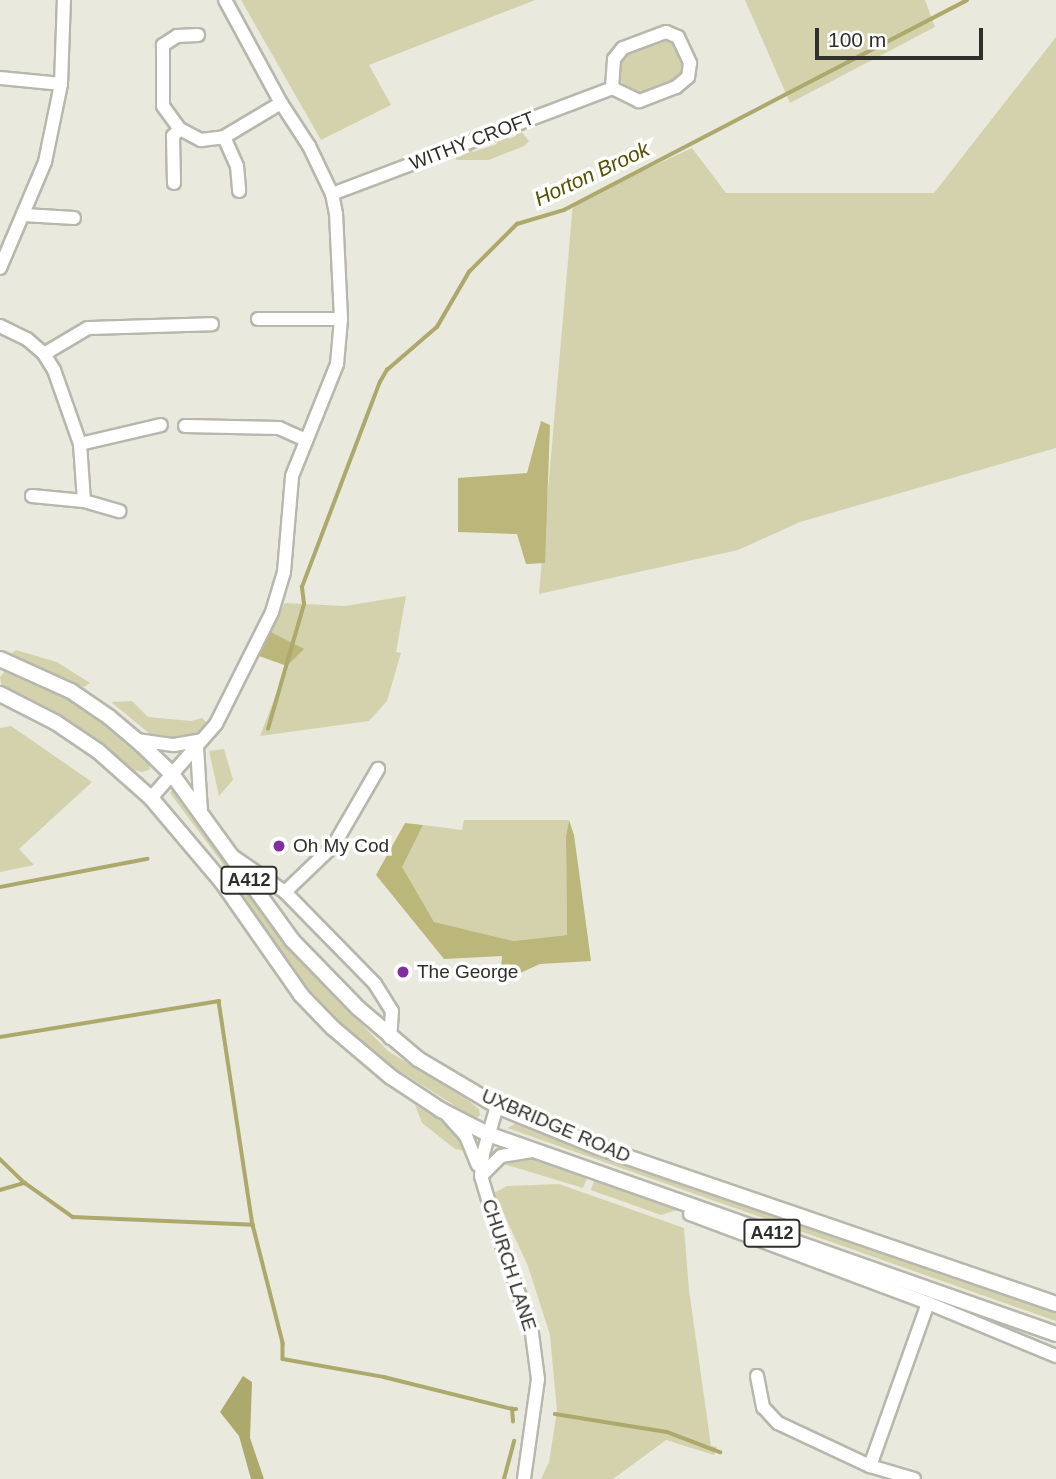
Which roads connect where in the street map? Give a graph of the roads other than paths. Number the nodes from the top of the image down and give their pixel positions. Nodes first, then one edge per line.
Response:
1 (64, 0) edge
2 (225, 0) edge
3 (198, 35) dead end
4 (0, 78) edge
5 (61, 84) junction
6 (612, 88) junction
7 (281, 103) junction
8 (180, 129) junction
9 (224, 137) junction
10 (174, 183) dead end
11 (239, 191) dead end
12 (332, 194) junction
13 (24, 215) junction
14 (74, 218) dead end
15 (0, 268) edge
16 (258, 319) dead end
17 (341, 319) junction
18 (212, 324) dead end
19 (0, 326) edge
20 (44, 354) junction
21 (161, 425) dead end
22 (185, 426) dead end
23 (306, 440) junction
24 (80, 444) junction
25 (32, 496) dead end
26 (84, 501) junction
27 (120, 511) dead end
28 (0, 659) edge
29 (0, 694) edge
30 (137, 740) junction
31 (200, 744) junction
32 (378, 769) dead end
33 (172, 774) junction
34 (151, 798) junction
35 (201, 814) junction
36 (234, 857) junction
37 (285, 891) junction
38 (390, 1038) junction
39 (497, 1106) junction
40 (441, 1110) junction
41 (488, 1134) junction
42 (535, 1150) junction
43 (481, 1176) junction
44 (690, 1214) dead end
45 (928, 1303) junction
46 (1056, 1304) edge
47 (1056, 1334) edge
48 (1056, 1356) edge
49 (757, 1376) dead end
50 (870, 1466) junction
51 (524, 1479) edge
52 (914, 1479) edge

1 - 5 street
2 - 7 street
3 - 8 street
4 - 5 street
5 - 13 street
6 - 6 street
6 - 12 street, WITHY CROFT
7 - 9 street
7 - 12 street
8 - 9 street
8 - 10 street
9 - 11 street
12 - 17 street
13 - 14 street
13 - 15 street
16 - 17 street
17 - 23 street
18 - 20 street
19 - 20 street
20 - 24 street
21 - 24 street
22 - 23 street
23 - 31 street
24 - 26 street
25 - 26 street
26 - 27 street
28 - 30 main road, UXBRIDGE ROAD / A412
29 - 34 main road, UXBRIDGE ROAD / A412
30 - 31 street
30 - 33 main road, UXBRIDGE ROAD / A412
31 - 33 street
31 - 35 street
32 - 37 street
33 - 34 street
33 - 35 main road, UXBRIDGE ROAD / A412
34 - 40 main road, UXBRIDGE ROAD / A412
35 - 36 main road, UXBRIDGE ROAD / A412
36 - 37 street
36 - 38 main road, UXBRIDGE ROAD / A412
37 - 38 street
38 - 39 main road, UXBRIDGE ROAD / A412
39 - 41 street, CHURCH LANE
39 - 46 main road, UXBRIDGE ROAD / A412
40 - 41 main road, UXBRIDGE ROAD / A412
40 - 43 street, CHURCH LANE
41 - 42 main road, UXBRIDGE ROAD / A412
41 - 43 street, CHURCH LANE
42 - 43 street, CHURCH LANE
42 - 47 main road, UXBRIDGE ROAD / A412
43 - 51 street, CHURCH LANE
44 - 45 street
45 - 48 street
45 - 50 street
49 - 50 street
50 - 52 street

